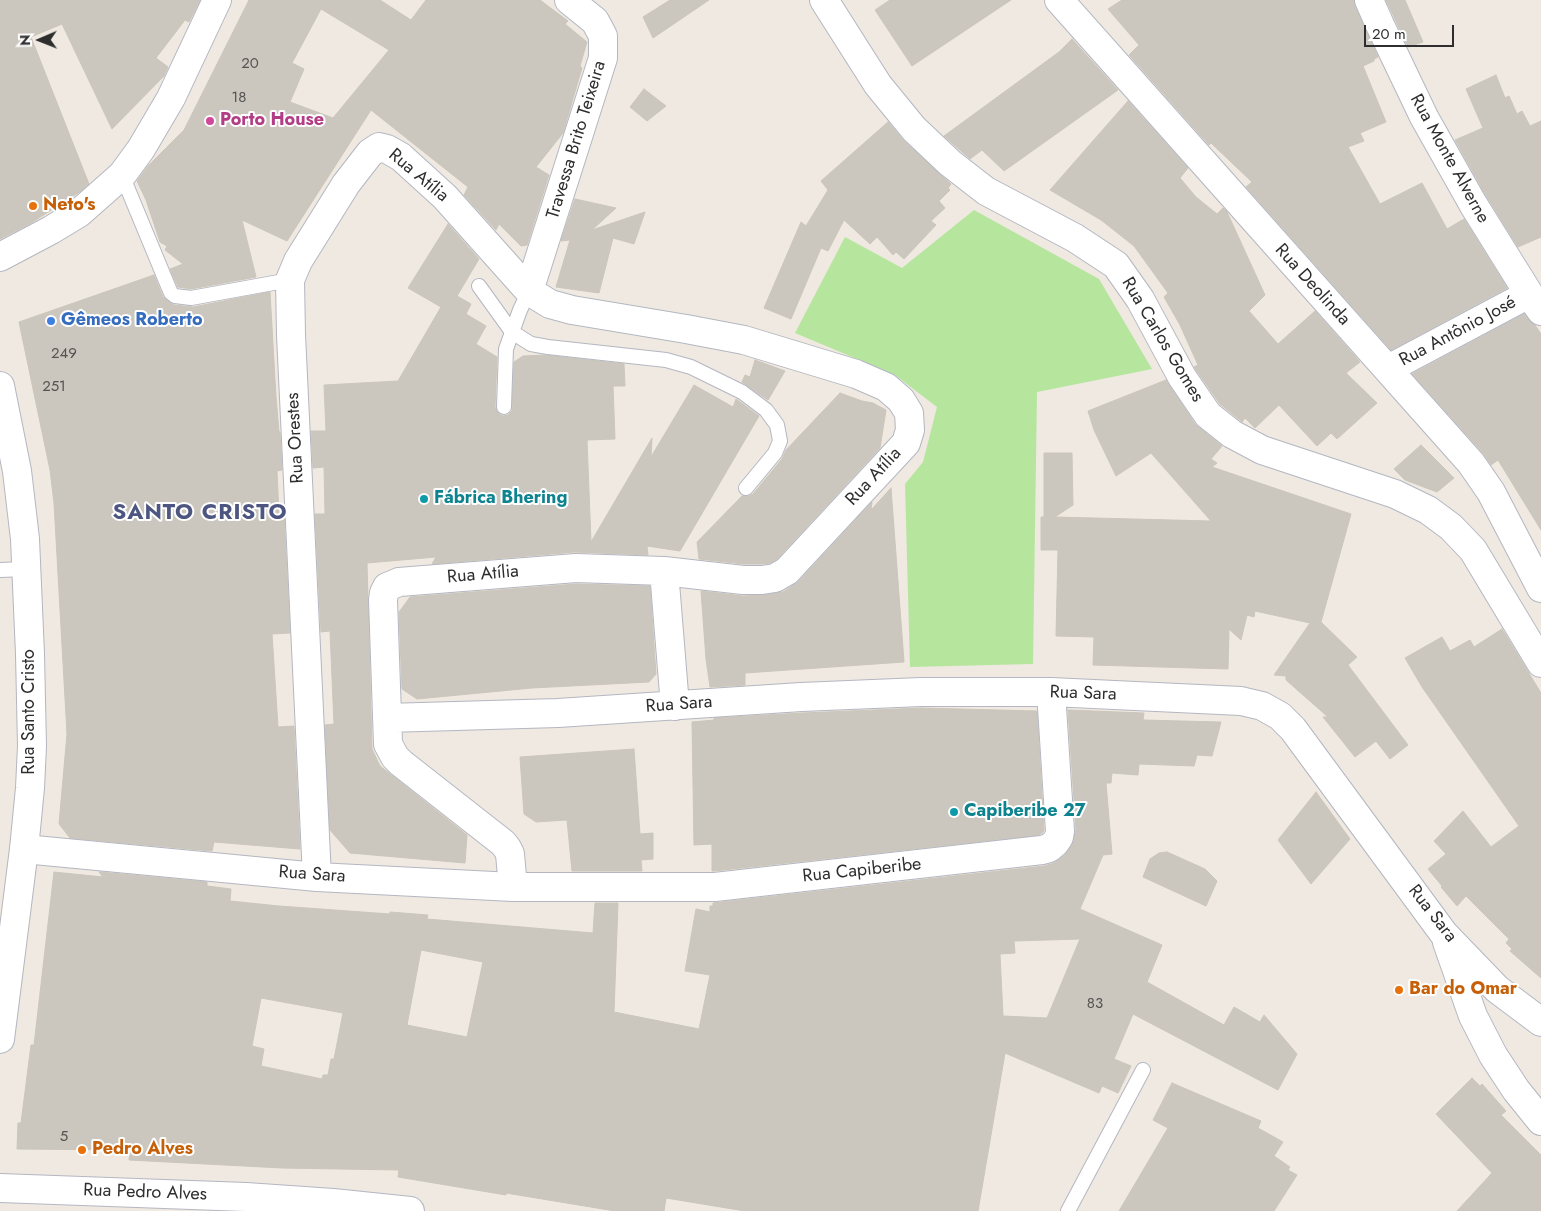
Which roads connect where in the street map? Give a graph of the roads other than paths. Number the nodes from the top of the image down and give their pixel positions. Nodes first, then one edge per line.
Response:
1 (217, 0) edge
2 (569, 0) edge
3 (824, 0) edge
4 (1059, 0) edge
5 (1369, 0) edge
6 (379, 147) joint
7 (122, 175) junction
8 (0, 257) edge
9 (290, 280) junction
10 (479, 286) dead end
11 (529, 291) junction
12 (1535, 302) edge
13 (512, 332) junction
14 (1388, 369) junction
15 (0, 386) edge
16 (504, 407) dead end
17 (746, 488) dead end
18 (13, 570) edge
19 (664, 571) junction
20 (1541, 588) edge
21 (1541, 663) edge
22 (1051, 692) junction
23 (675, 706) junction
24 (386, 718) junction
25 (24, 849) junction
26 (317, 877) junction
27 (513, 887) junction
28 (1444, 934) junction
29 (1541, 1022) edge
30 (0, 1038) edge
31 (1143, 1070) dead end
32 (1541, 1121) edge
33 (0, 1188) edge
34 (410, 1211) edge
35 (1068, 1211) edge

1 - 7 street
2 - 11 street, Travessa Brito Teixeira
3 - 21 street, Rua Carlos Gomes
4 - 14 street, Rua Deolinda
5 - 12 street, Rua Monte Alverne
6 - 9 street, Rua Orestes
6 - 11 street, Rua Atília
7 - 8 street
7 - 9 lane
9 - 26 street, Rua Orestes
10 - 13 lane
11 - 13 lane
11 - 19 street, Rua Atília
12 - 14 street, Rua Antônio José
13 - 16 lane
13 - 17 lane
14 - 20 street, Rua Deolinda
15 - 18 street, Rua Santo Cristo
18 - 25 street, Rua Santo Cristo
19 - 23 street
19 - 24 street, Rua Atília
22 - 23 street, Rua Sara
22 - 27 street, Rua Capiberibe
22 - 28 street, Rua Sara
23 - 24 street, Rua Sara
24 - 27 street
25 - 26 street, Rua Sara
25 - 30 street, Rua Santo Cristo
26 - 27 street, Rua Sara
28 - 29 street, Rua Sara
28 - 32 street
31 - 35 lane
33 - 34 street, Rua Pedro Alves

